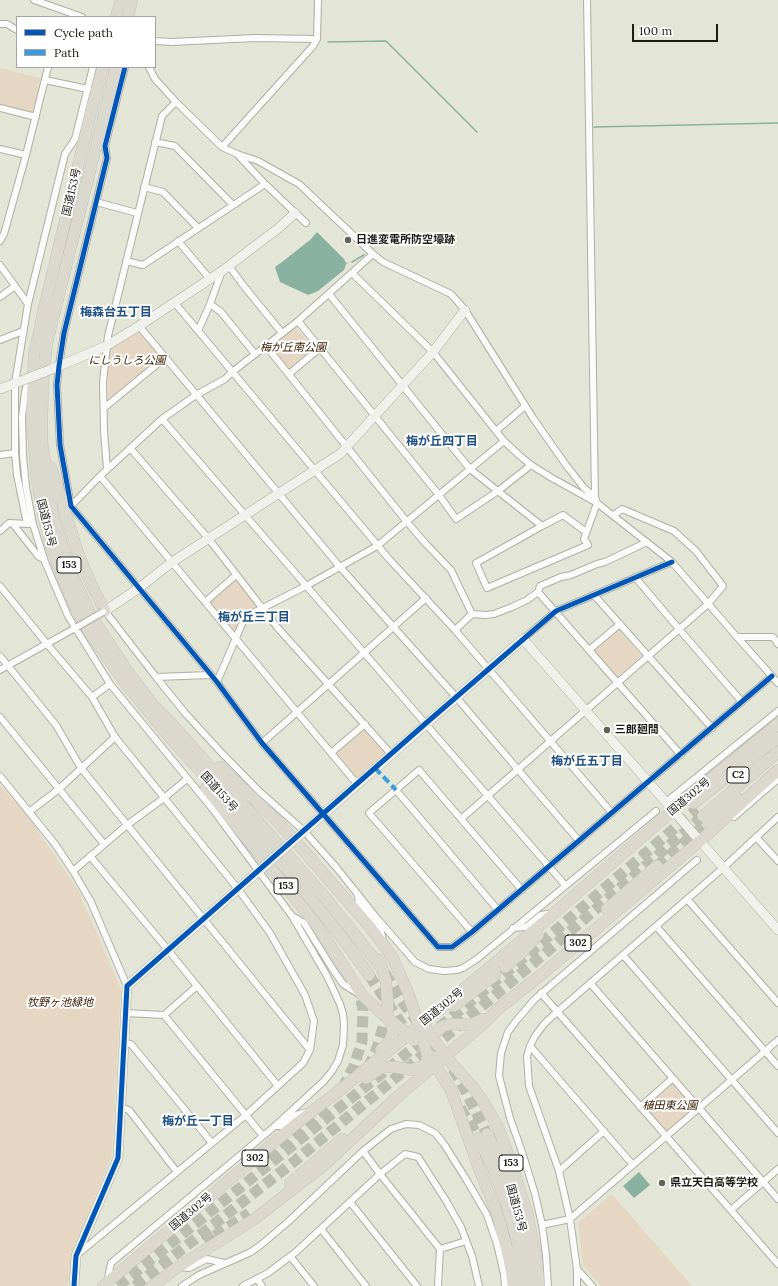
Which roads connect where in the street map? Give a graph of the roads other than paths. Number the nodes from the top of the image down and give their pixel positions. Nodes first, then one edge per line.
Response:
1 (34, 0) edge
2 (121, 0) edge
3 (132, 0) edge
4 (318, 0) edge
5 (587, 0) edge
6 (79, 16) edge
7 (116, 16) edge
8 (130, 16) edge
9 (0, 24) edge
10 (16, 29) edge
11 (317, 39) junction
12 (156, 41) edge
13 (48, 68) edge
14 (93, 68) edge
15 (103, 68) edge
16 (116, 68) edge
17 (125, 68) edge
18 (150, 68) edge
19 (45, 80) junction
20 (88, 90) junction
21 (176, 102) junction
22 (0, 108) edge
23 (36, 117) junction
24 (85, 117) junction
25 (106, 124) junction
26 (155, 142) junction
27 (222, 147) junction
28 (0, 149) edge
29 (26, 154) junction
30 (237, 154) junction
31 (265, 184) junction
32 (144, 187) junction
33 (96, 202) junction
34 (233, 205) junction
35 (137, 213) junction
36 (295, 213) junction
37 (306, 223) dead end
38 (198, 228) junction
39 (0, 241) edge
40 (178, 241) junction
41 (373, 254) junction
42 (126, 261) junction
43 (0, 265) edge
44 (226, 269) junction
45 (352, 273) junction
46 (210, 279) junction
47 (15, 286) junction
48 (328, 294) junction
49 (0, 297) edge
50 (174, 302) junction
51 (28, 304) junction
52 (210, 304) junction
53 (465, 310) junction
54 (298, 321) junction
55 (139, 326) junction
56 (23, 331) junction
57 (198, 331) junction
58 (282, 333) junction
59 (0, 340) edge
60 (106, 346) junction
61 (266, 346) junction
62 (320, 348) junction
63 (433, 352) junction
64 (255, 354) junction
65 (34, 356) junction
66 (166, 357) junction
67 (56, 367) junction
68 (232, 372) junction
69 (288, 374) junction
70 (18, 382) junction
71 (402, 385) junction
72 (0, 389) edge
73 (196, 395) junction
74 (525, 406) junction
75 (104, 408) junction
76 (374, 416) junction
77 (162, 419) junction
78 (496, 431) junction
79 (504, 440) junction
80 (42, 442) junction
81 (347, 447) junction
82 (130, 448) junction
83 (15, 453) junction
84 (0, 455) edge
85 (531, 465) junction
86 (108, 469) junction
87 (470, 469) junction
88 (314, 470) junction
89 (100, 476) junction
90 (498, 491) junction
91 (278, 493) junction
92 (439, 495) junction
93 (596, 500) junction
94 (71, 506) junction
95 (244, 514) junction
96 (614, 515) junction
97 (407, 522) junction
98 (13, 524) junction
99 (30, 524) junction
100 (542, 526) junction
101 (0, 531) edge
102 (586, 532) junction
103 (208, 538) junction
104 (647, 542) junction
105 (377, 546) junction
106 (44, 559) junction
107 (172, 562) junction
108 (672, 562) junction
109 (340, 567) junction
110 (236, 575) junction
111 (635, 577) junction
112 (0, 586) edge
113 (306, 586) junction
114 (139, 588) junction
115 (538, 592) junction
116 (594, 595) junction
117 (426, 598) junction
118 (205, 602) junction
119 (708, 604) junction
120 (262, 608) junction
121 (104, 611) junction
122 (556, 611) junction
123 (472, 614) junction
124 (620, 624) junction
125 (394, 626) junction
126 (76, 628) junction
127 (455, 630) junction
128 (678, 630) junction
129 (737, 637) junction
130 (236, 639) junction
131 (523, 639) junction
132 (47, 644) junction
133 (778, 644) edge
134 (589, 650) junction
135 (364, 653) junction
136 (0, 656) edge
137 (648, 656) junction
138 (8, 665) junction
139 (489, 669) junction
140 (0, 670) edge
141 (210, 675) junction
142 (772, 676) junction
143 (156, 677) junction
144 (217, 682) junction
145 (617, 683) junction
146 (778, 683) edge
147 (110, 684) junction
148 (329, 684) junction
149 (456, 697) junction
150 (92, 698) junction
151 (742, 702) junction
152 (586, 710) junction
153 (778, 711) edge
154 (297, 712) junction
155 (0, 717) edge
156 (364, 724) junction
157 (425, 724) junction
158 (778, 724) edge
159 (712, 728) junction
160 (169, 729) junction
161 (115, 737) junction
162 (778, 739) edge
163 (551, 741) junction
164 (262, 743) junction
165 (778, 752) edge
166 (331, 753) junction
167 (391, 754) junction
168 (681, 755) junction
169 (778, 758) edge
170 (81, 768) junction
171 (518, 769) junction
172 (778, 770) edge
173 (227, 774) junction
174 (0, 776) edge
175 (188, 779) junction
176 (778, 779) edge
177 (648, 782) junction
178 (357, 784) junction
179 (58, 789) junction
180 (396, 790) junction
181 (487, 796) junction
182 (164, 798) junction
183 (670, 806) junction
184 (236, 811) junction
185 (656, 811) dead end
186 (30, 812) junction
187 (612, 813) junction
188 (700, 813) junction
189 (322, 815) junction
190 (778, 817) edge
191 (461, 819) junction
192 (127, 825) junction
193 (303, 832) junction
194 (756, 837) junction
195 (579, 841) junction
196 (702, 843) junction
197 (104, 844) junction
198 (640, 848) dead end
199 (90, 856) junction
200 (697, 860) dead end
201 (778, 861) edge
202 (657, 866) tunnel mouth
203 (549, 867) junction
204 (723, 868) junction
205 (260, 870) junction
206 (73, 871) junction
207 (565, 885) junction
208 (238, 889) junction
209 (522, 890) junction
210 (356, 892) junction
211 (687, 899) junction
212 (498, 910) junction
213 (555, 913) junction
214 (292, 916) junction
215 (204, 919) junction
216 (656, 926) junction
217 (513, 928) junction
218 (778, 930) edge
219 (472, 932) junction
220 (386, 948) junction
221 (168, 950) junction
222 (623, 955) junction
223 (555, 962) junction
224 (380, 966) tunnel mouth
225 (369, 975) tunnel mouth
226 (356, 977) tunnel mouth
227 (590, 983) junction
228 (127, 986) junction
229 (197, 986) junction
230 (541, 993) junction
231 (362, 995) junction
232 (778, 1003) edge
233 (498, 1009) junction
234 (557, 1012) junction
235 (125, 1013) junction
236 (164, 1015) junction
237 (388, 1017) junction
238 (426, 1021) junction
239 (410, 1035) junction
240 (427, 1038) junction
241 (778, 1040) edge
242 (124, 1043) junction
243 (530, 1046) junction
244 (310, 1050) junction
245 (765, 1051) junction
246 (445, 1056) junction
247 (429, 1064) junction
248 (778, 1066) edge
249 (673, 1078) junction
250 (732, 1079) junction
251 (278, 1086) junction
252 (335, 1094) junction
253 (395, 1099) junction
254 (120, 1107) junction
255 (640, 1107) junction
256 (699, 1108) junction
257 (313, 1110) junction
258 (246, 1115) junction
259 (297, 1123) junction
260 (275, 1126) junction
261 (604, 1131) junction
262 (778, 1133) edge
263 (264, 1136) junction
264 (666, 1137) junction
265 (212, 1143) junction
266 (363, 1151) junction
267 (633, 1165) junction
268 (778, 1169) edge
269 (177, 1172) junction
270 (559, 1172) junction
271 (380, 1174) junction
272 (764, 1182) junction
273 (778, 1199) edge
274 (350, 1202) junction
275 (731, 1210) junction
276 (249, 1213) tunnel mouth
277 (570, 1219) junction
278 (542, 1225) junction
279 (321, 1229) junction
280 (466, 1241) junction
281 (440, 1249) junction
282 (151, 1253) dead end
283 (76, 1256) junction
284 (290, 1256) junction
285 (224, 1263) junction
286 (778, 1264) edge
287 (178, 1267) junction
288 (577, 1269) junction
289 (257, 1279) junction
290 (154, 1284) edge
291 (105, 1285) edge
292 (74, 1286) edge
293 (145, 1286) edge
294 (182, 1286) edge
295 (243, 1286) edge
296 (262, 1286) edge
297 (314, 1286) edge
298 (366, 1286) edge
299 (417, 1286) edge
300 (438, 1286) edge
301 (479, 1286) edge
302 (505, 1286) edge
303 (514, 1286) edge
304 (523, 1286) edge
305 (532, 1286) edge
306 (540, 1286) edge
307 (548, 1286) edge
308 (577, 1286) edge
309 (592, 1286) edge

1 - 6 street
2 - 7 highway
3 - 8 highway
4 - 11 street
5 - 93 street
9 - 10 street
11 - 12 street
11 - 27 street
13 - 19 street
14 - 20 street
15 - 24 highway, 国道153号 / 153
16 - 25 highway, 国道153号 / 153
17 - 25 street
18 - 21 street
19 - 20 street
19 - 23 street
20 - 24 street
21 - 26 street
21 - 27 street
22 - 23 street
23 - 29 street
24 - 51 street
24 - 65 highway, 国道153号 / 153
25 - 33 street
25 - 80 highway, 国道153号 / 153
26 - 32 street
26 - 34 street
27 - 30 street
28 - 29 street
29 - 39 street
30 - 31 street
30 - 41 street
31 - 34 street
31 - 36 street
32 - 35 street
32 - 38 street
33 - 35 street
33 - 67 street
34 - 38 street
35 - 42 street
36 - 37 street
36 - 44 street
38 - 40 street
40 - 42 street
40 - 46 street
41 - 45 street
41 - 53 street
42 - 60 street
43 - 47 street
44 - 46 street
44 - 52 street
44 - 58 street
45 - 48 street
45 - 63 street
46 - 50 street
47 - 49 street
47 - 51 street
48 - 54 street
48 - 71 street
50 - 55 street
50 - 57 street
51 - 56 street
52 - 57 street
52 - 64 street
53 - 63 street
53 - 74 street
54 - 58 street
54 - 62 street
55 - 60 street
55 - 66 street
56 - 59 street
56 - 70 street
57 - 68 street
58 - 61 street
60 - 67 street
60 - 75 street
61 - 64 street
61 - 69 street
62 - 69 street
62 - 76 street
63 - 71 street
63 - 78 street
64 - 68 street
65 - 99 street
65 - 160 highway, 国道153号 / 153
66 - 73 street
66 - 75 street
67 - 70 street, bridge
67 - 94 street
68 - 73 street
68 - 88 street
69 - 81 street
70 - 72 street
70 - 83 street
71 - 76 street
71 - 87 street
73 - 77 street
73 - 91 street
74 - 78 street
74 - 93 street
75 - 86 street
76 - 81 street
76 - 92 street
77 - 82 street
77 - 95 street
78 - 79 street
79 - 85 street
79 - 87 street
80 - 121 highway
80 - 160 highway, 国道153号 / 153
81 - 88 street
81 - 97 street
82 - 86 street
82 - 103 street
83 - 84 street
83 - 99 street
85 - 90 street
85 - 93 street
86 - 89 street
87 - 90 street
87 - 92 street
88 - 91 street
88 - 105 street
89 - 94 street
89 - 107 street
90 - 92 street
90 - 100 street
91 - 95 street
91 - 109 street
92 - 97 street
93 - 96 street
93 - 102 street
94 - 114 street
95 - 103 street
95 - 113 street
96 - 104 street
96 - 119 street
97 - 105 street
97 - 123 street
98 - 99 street
98 - 101 street
98 - 106 street
99 - 106 street
100 - 102 street
100 - 102 street
103 - 107 street
103 - 110 street
104 - 108 street
104 - 115 street
105 - 109 street
105 - 117 street
106 - 126 street
107 - 114 street
107 - 118 street
108 - 111 street
108 - 119 street
109 - 113 street
109 - 125 street
110 - 118 street
110 - 120 street
111 - 116 street
111 - 128 street
112 - 132 street
113 - 120 street
113 - 135 street
114 - 121 street
114 - 141 street
115 - 122 street
115 - 123 street
116 - 122 street
116 - 124 street
117 - 125 street
117 - 127 street
118 - 130 street
119 - 128 street
119 - 129 street
120 - 130 street
120 - 148 street
121 - 126 street, bridge
121 - 143 street
122 - 131 street
122 - 134 street
123 - 127 street
124 - 134 street
124 - 137 street
125 - 135 street
125 - 149 street
126 - 132 street
126 - 147 street
127 - 139 street
128 - 137 street
128 - 151 street
129 - 133 street
129 - 142 street
130 - 144 street
130 - 154 street
131 - 139 street
131 - 152 street
132 - 138 street
132 - 150 street
134 - 145 street
135 - 148 street
135 - 157 street
136 - 138 street
137 - 145 street
137 - 159 street
138 - 140 street
138 - 170 street
139 - 149 street
139 - 163 street
141 - 143 street
141 - 144 street
142 - 146 street
142 - 151 street
143 - 193 street
144 - 164 street
145 - 152 street
145 - 168 street
147 - 150 street
147 - 175 street
148 - 154 street
148 - 156 street
149 - 157 street
149 - 171 street
150 - 161 street
151 - 159 street
152 - 163 street
152 - 177 street
153 - 183 street
154 - 164 street
154 - 166 street
155 - 179 street
156 - 166 street
156 - 167 street
157 - 167 street
157 - 181 street
158 - 188 highway, 国道302号 / 302
159 - 168 street
160 - 173 highway, 153
160 - 184 highway, 国道153号 / 153
160 - 224 highway, 国道153号 / 153
160 - 231 highway, 153
161 - 170 street
161 - 182 street
162 - 188 highway, C2
163 - 171 street
163 - 187 street
164 - 189 street
165 - 188 highway, C2
166 - 178 street
167 - 178 street
168 - 177 street
169 - 188 highway
170 - 179 street
170 - 192 street
171 - 181 street
171 - 195 street
172 - 188 highway, 国道302号 / 302
173 - 220 highway, 153
173 - 237 highway
174 - 186 street
175 - 182 street
175 - 205 street
176 - 196 street
177 - 183 street
177 - 187 street
178 - 189 street
179 - 186 street
179 - 197 street
180 - 191 street
180 - 212 street
180 - 219 street
181 - 191 street
181 - 203 street
182 - 192 street
182 - 208 street
183 - 188 highway, 国道302号 / 302
183 - 196 street
183 - 213 highway, 国道302号 / 302
184 - 225 highway, 国道153号 / 153
184 - 226 highway
185 - 207 street
186 - 206 street
187 - 195 street
188 - 196 highway, 国道302号 / 302
189 - 193 street
189 - 219 street
190 - 194 street
191 - 209 street
192 - 197 street
192 - 215 street
193 - 205 street, bridge
193 - 210 street
194 - 201 street
194 - 204 street
195 - 203 street
196 - 204 street
196 - 223 highway, 国道302号 / 302
197 - 199 street
198 - 238 highway
199 - 206 street
199 - 221 street
200 - 230 street
202 - 223 highway
203 - 207 street
203 - 209 street
204 - 211 street
204 - 218 street
205 - 208 street
205 - 214 street
206 - 228 street
207 - 217 street
208 - 215 street
208 - 244 street
209 - 212 street
210 - 217 street
210 - 220 street
211 - 216 street
211 - 232 street
212 - 219 street
213 - 217 street
213 - 238 highway, 国道302号 / 302
214 - 231 street
214 - 260 street
215 - 221 street
215 - 244 street
216 - 222 street
216 - 245 street
220 - 238 highway, 153
221 - 228 street
221 - 229 street
222 - 227 street
222 - 250 street
223 - 233 highway, 国道302号 / 302
227 - 234 street
227 - 249 street
228 - 235 street
229 - 236 street
229 - 251 street
230 - 234 street
230 - 278 street
231 - 237 highway, 153
233 - 240 highway, 302
233 - 246 highway, 国道302号 / 302
234 - 243 street
234 - 255 street
235 - 236 street
235 - 242 street
236 - 258 street
237 - 239 highway, 153
237 - 252 highway, 302
238 - 239 highway, 国道302号 / 302
238 - 240 highway, 153
239 - 240 highway
239 - 247 highway, 153
239 - 252 highway, 国道302号 / 302
240 - 246 highway, 153
240 - 247 highway, 153
241 - 245 street
242 - 254 street
242 - 265 street
243 - 261 street
243 - 270 street
244 - 251 street
245 - 248 street
245 - 250 street
246 - 247 highway, 国道302号 / 302
246 - 306 highway, 153
247 - 253 highway, 国道302号 / 302
247 - 257 highway, 302
247 - 303 highway, 153
249 - 255 street
249 - 256 street
250 - 256 street
250 - 262 street
251 - 258 street
252 - 257 highway, 国道302号 / 302
253 - 276 highway
253 - 287 highway, 国道302号 / 302
254 - 269 street
254 - 283 street
255 - 264 street
256 - 264 street
256 - 272 street
257 - 259 highway, 国道302号 / 302
257 - 260 street
258 - 263 street
258 - 265 street
259 - 282 highway
259 - 291 highway, 国道302号 / 302
260 - 263 street
261 - 267 street
261 - 270 street
263 - 291 street
264 - 267 street
264 - 275 street
265 - 269 street
266 - 271 street
266 - 285 street
266 - 302 street
267 - 277 street
268 - 272 street
269 - 283 street
270 - 277 street
271 - 274 street
271 - 280 street
271 - 281 street
272 - 273 street
272 - 275 street
274 - 279 street
274 - 299 street
275 - 286 street
277 - 278 street
277 - 288 street
278 - 307 street
279 - 284 street
279 - 298 street
280 - 281 street
280 - 301 street
281 - 300 street
283 - 292 street
284 - 289 street
284 - 297 street
285 - 287 street
285 - 294 street
287 - 290 highway, 国道302号 / 302
288 - 308 street
288 - 309 street
289 - 295 street
289 - 296 street
290 - 293 highway, 国道302号
304 - 305 highway, 国道153号 / 153

